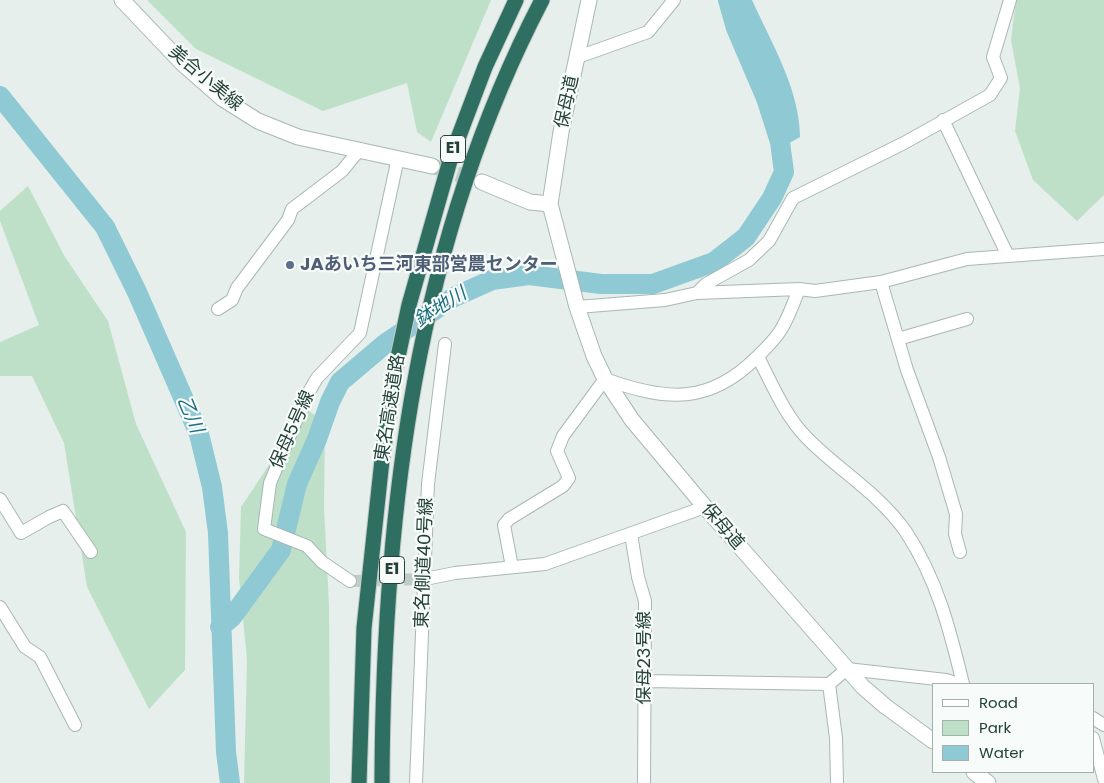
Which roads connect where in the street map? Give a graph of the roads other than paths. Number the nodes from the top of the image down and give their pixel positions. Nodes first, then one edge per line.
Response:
1 (122, 0) edge
2 (516, 0) edge
3 (542, 0) edge
4 (589, 0) edge
5 (674, 0) edge
6 (1010, 0) edge
7 (578, 57) junction
8 (943, 120) junction
9 (360, 149) junction
10 (398, 158) junction
11 (432, 166) tunnel mouth
12 (482, 182) tunnel mouth
13 (550, 204) junction
14 (1104, 249) edge
15 (1008, 256) junction
16 (881, 282) junction
17 (799, 289) junction
18 (697, 293) junction
19 (576, 301) junction
20 (218, 309) dead end
21 (967, 319) dead end
22 (898, 339) junction
23 (445, 344) dead end
24 (758, 357) junction
25 (605, 379) junction
26 (0, 499) edge
27 (705, 507) junction
28 (631, 534) junction
29 (91, 552) dead end
30 (960, 552) dead end
31 (512, 567) junction
32 (425, 579) junction
33 (350, 581) tunnel mouth
34 (0, 607) edge
35 (847, 669) junction
36 (646, 681) junction
37 (955, 683) edge
38 (963, 683) edge
39 (829, 684) junction
40 (75, 725) dead end
41 (932, 739) edge
42 (1094, 742) edge
43 (975, 773) edge
44 (1104, 779) edge
45 (359, 783) edge
46 (382, 783) edge
47 (416, 783) edge
48 (644, 783) edge
49 (837, 783) edge
50 (988, 783) edge

1 - 9 street, 美合小美線
2 - 45 highway, 東名高速道路 / E1
3 - 46 highway, 東名高速道路 / E1
4 - 7 street, 保母道
5 - 7 street
6 - 8 street
7 - 13 street, 保母道
8 - 15 street
8 - 18 street
9 - 10 street, 美合小美線
9 - 20 street
10 - 11 street, 美合小美線
10 - 33 street, 保母5号線
12 - 13 street
13 - 19 street, 保母道
14 - 15 street
15 - 16 street
16 - 17 street
16 - 22 street
17 - 18 street
17 - 24 street
18 - 19 street
19 - 25 street, 保母道
21 - 22 street
22 - 30 street
23 - 32 street, 東名側道40号線
24 - 25 street
24 - 38 street
25 - 27 street, 保母道
25 - 31 street
26 - 29 street
27 - 28 street
27 - 35 street, 保母道
28 - 31 street
28 - 36 street, 保母23号線
31 - 32 street
32 - 47 street, 東名側道40号線
34 - 40 street
35 - 37 street
35 - 39 street
35 - 41 street
36 - 39 street
36 - 48 street, 保母23号線
39 - 49 street
42 - 44 street
43 - 50 street

